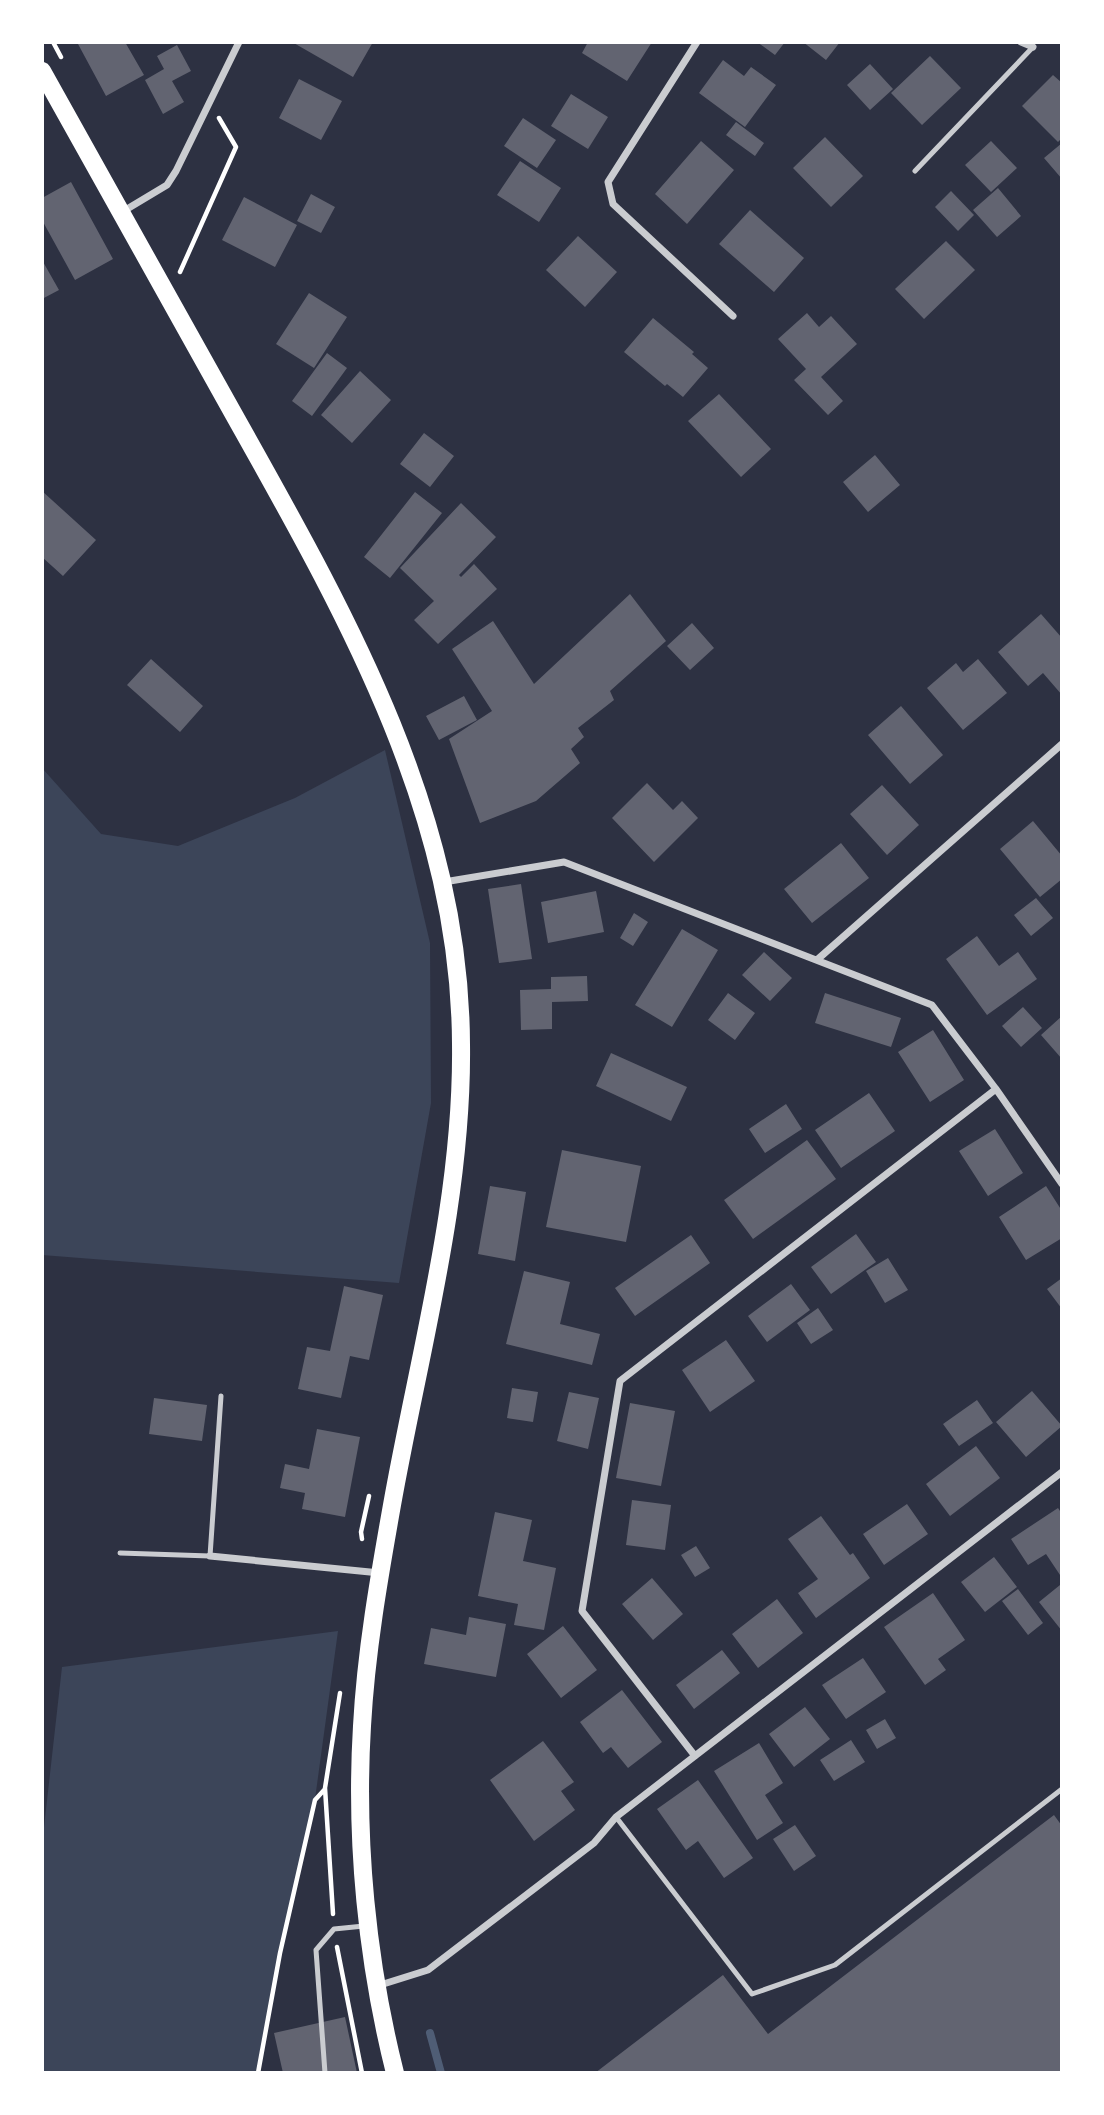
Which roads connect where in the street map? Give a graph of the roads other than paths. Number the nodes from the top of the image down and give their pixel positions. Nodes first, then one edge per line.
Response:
1 (239, 42) edge
2 (698, 42) edge
3 (1021, 42) edge
4 (1033, 47) joint
5 (42, 71) edge
6 (915, 171) dead end
7 (121, 212) junction
8 (733, 316) dead end
9 (1062, 744) edge
10 (443, 882) junction
11 (818, 959) junction
12 (996, 1089) junction
13 (1062, 1184) edge
14 (221, 1396) dead end
15 (1062, 1472) edge
16 (120, 1553) dead end
17 (210, 1556) junction
18 (380, 1573) junction
19 (695, 1756) junction
20 (1062, 1789) edge
21 (616, 1816) junction
22 (368, 1925) junction
23 (376, 1987) junction
24 (325, 2073) edge
25 (395, 2073) edge

1 - 7 street
2 - 8 street
3 - 4 street
4 - 6 lane
5 - 7 main road
7 - 10 main road
9 - 11 street
10 - 11 street
10 - 18 main road
11 - 12 street
12 - 13 street
12 - 19 street
14 - 17 lane
15 - 19 street
16 - 17 lane
17 - 18 street
18 - 22 main road
19 - 21 street
20 - 21 lane
21 - 23 street
22 - 23 main road
22 - 24 lane
23 - 25 main road

